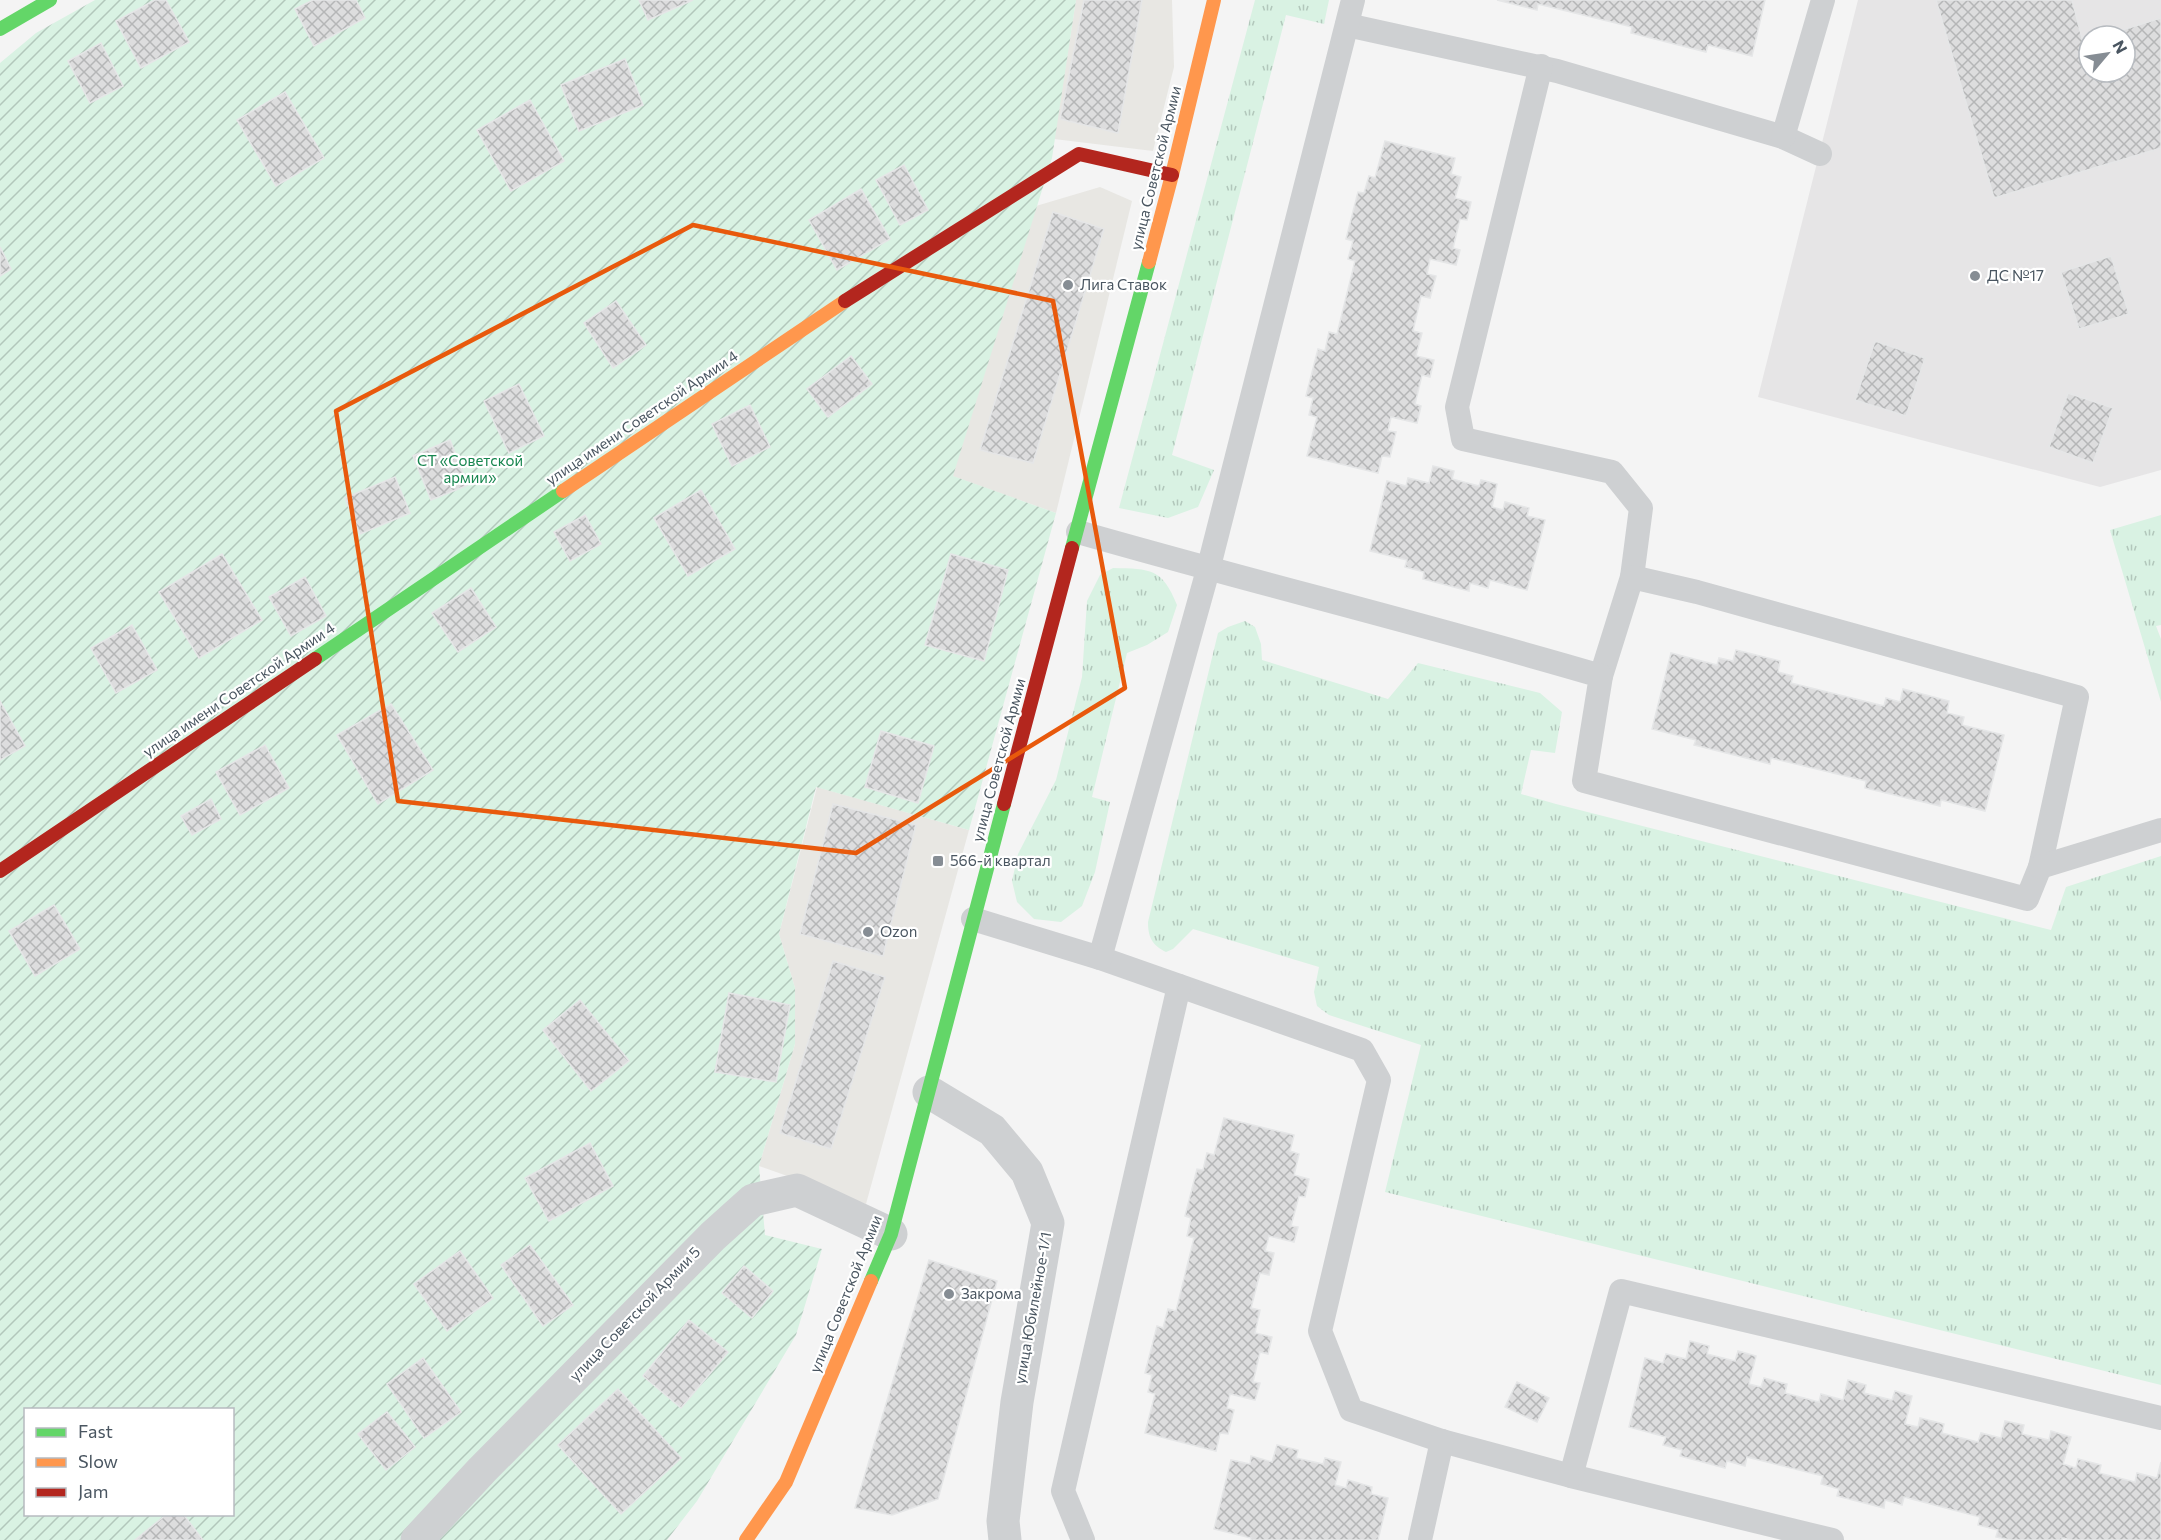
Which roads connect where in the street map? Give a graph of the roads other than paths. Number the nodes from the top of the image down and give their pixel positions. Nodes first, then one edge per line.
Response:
1 (51, 0) edge
2 (1214, 0) edge
3 (1353, 0) edge
4 (1823, 0) edge
5 (1347, 25) junction
6 (0, 30) edge
7 (1541, 66) junction
8 (1783, 137) junction
9 (1820, 154) dead end
10 (1172, 175) junction
11 (1078, 532) junction
12 (1209, 570) junction
13 (1632, 577) junction
14 (1601, 676) junction
15 (2161, 830) edge
16 (2040, 867) junction
17 (0, 870) edge
18 (973, 919) junction
19 (1100, 958) junction
20 (1179, 986) junction
21 (929, 1092) junction
22 (891, 1233) junction
23 (2161, 1418) edge
24 (1442, 1442) junction
25 (1571, 1476) junction
26 (417, 1540) edge
27 (746, 1540) edge
28 (1005, 1540) edge
29 (1083, 1540) edge
30 (1420, 1540) edge
31 (1832, 1540) edge

1 - 6 street
2 - 10 street, улица Советской Армии
3 - 5 lane
4 - 8 lane
5 - 7 lane
5 - 12 lane
7 - 8 lane
7 - 13 lane
8 - 9 lane
10 - 11 street, улица Советской Армии
10 - 17 street, улица имени Советской Армии 4
11 - 12 lane
11 - 18 street, улица Советской Армии
12 - 14 lane
12 - 19 lane
13 - 14 lane
13 - 16 lane
14 - 16 lane
15 - 16 lane
18 - 19 lane
18 - 21 street, улица Советской Армии
19 - 20 lane
20 - 24 lane
20 - 29 lane
21 - 22 street, улица Советской Армии
21 - 28 street, улица Юбилейное-1/1
22 - 26 street, улица Советской Армии 5
22 - 27 street, улица Советской Армии
23 - 25 lane
24 - 25 lane
24 - 30 lane
25 - 31 lane

